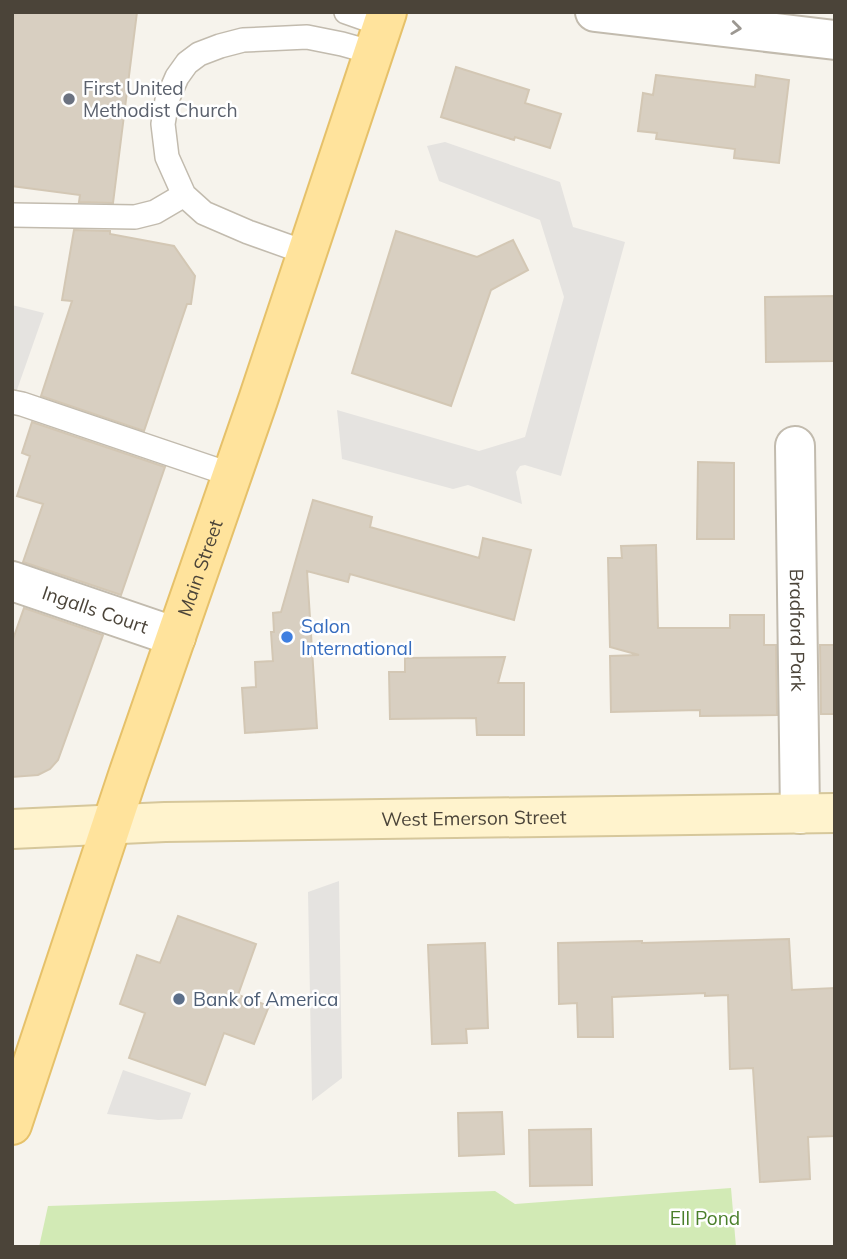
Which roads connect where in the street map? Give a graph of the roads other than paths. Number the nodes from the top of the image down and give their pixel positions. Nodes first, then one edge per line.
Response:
1 (346, 12) edge
2 (595, 12) edge
3 (381, 30) edge
4 (835, 40) edge
5 (184, 195) junction
6 (12, 215) edge
7 (307, 253) junction
8 (12, 402) edge
9 (795, 446) dead end
10 (232, 475) junction
11 (12, 580) edge
12 (176, 637) junction
13 (817, 814) edge
14 (113, 823) junction
15 (12, 829) edge
16 (12, 1125) edge

1 - 3 lane
2 -> 4 street
3 - 5 lane
3 - 7 main road, Main Street
5 - 6 lane
5 - 7 lane
7 - 10 main road, Main Street
8 - 10 lane
9 - 13 street, Bradford Park
10 - 12 main road, Main Street
11 - 12 street, Ingalls Court
12 - 14 main road, Main Street
13 - 14 street, West Emerson Street
14 - 15 street, West Emerson Street
14 - 16 main road, Main Street

